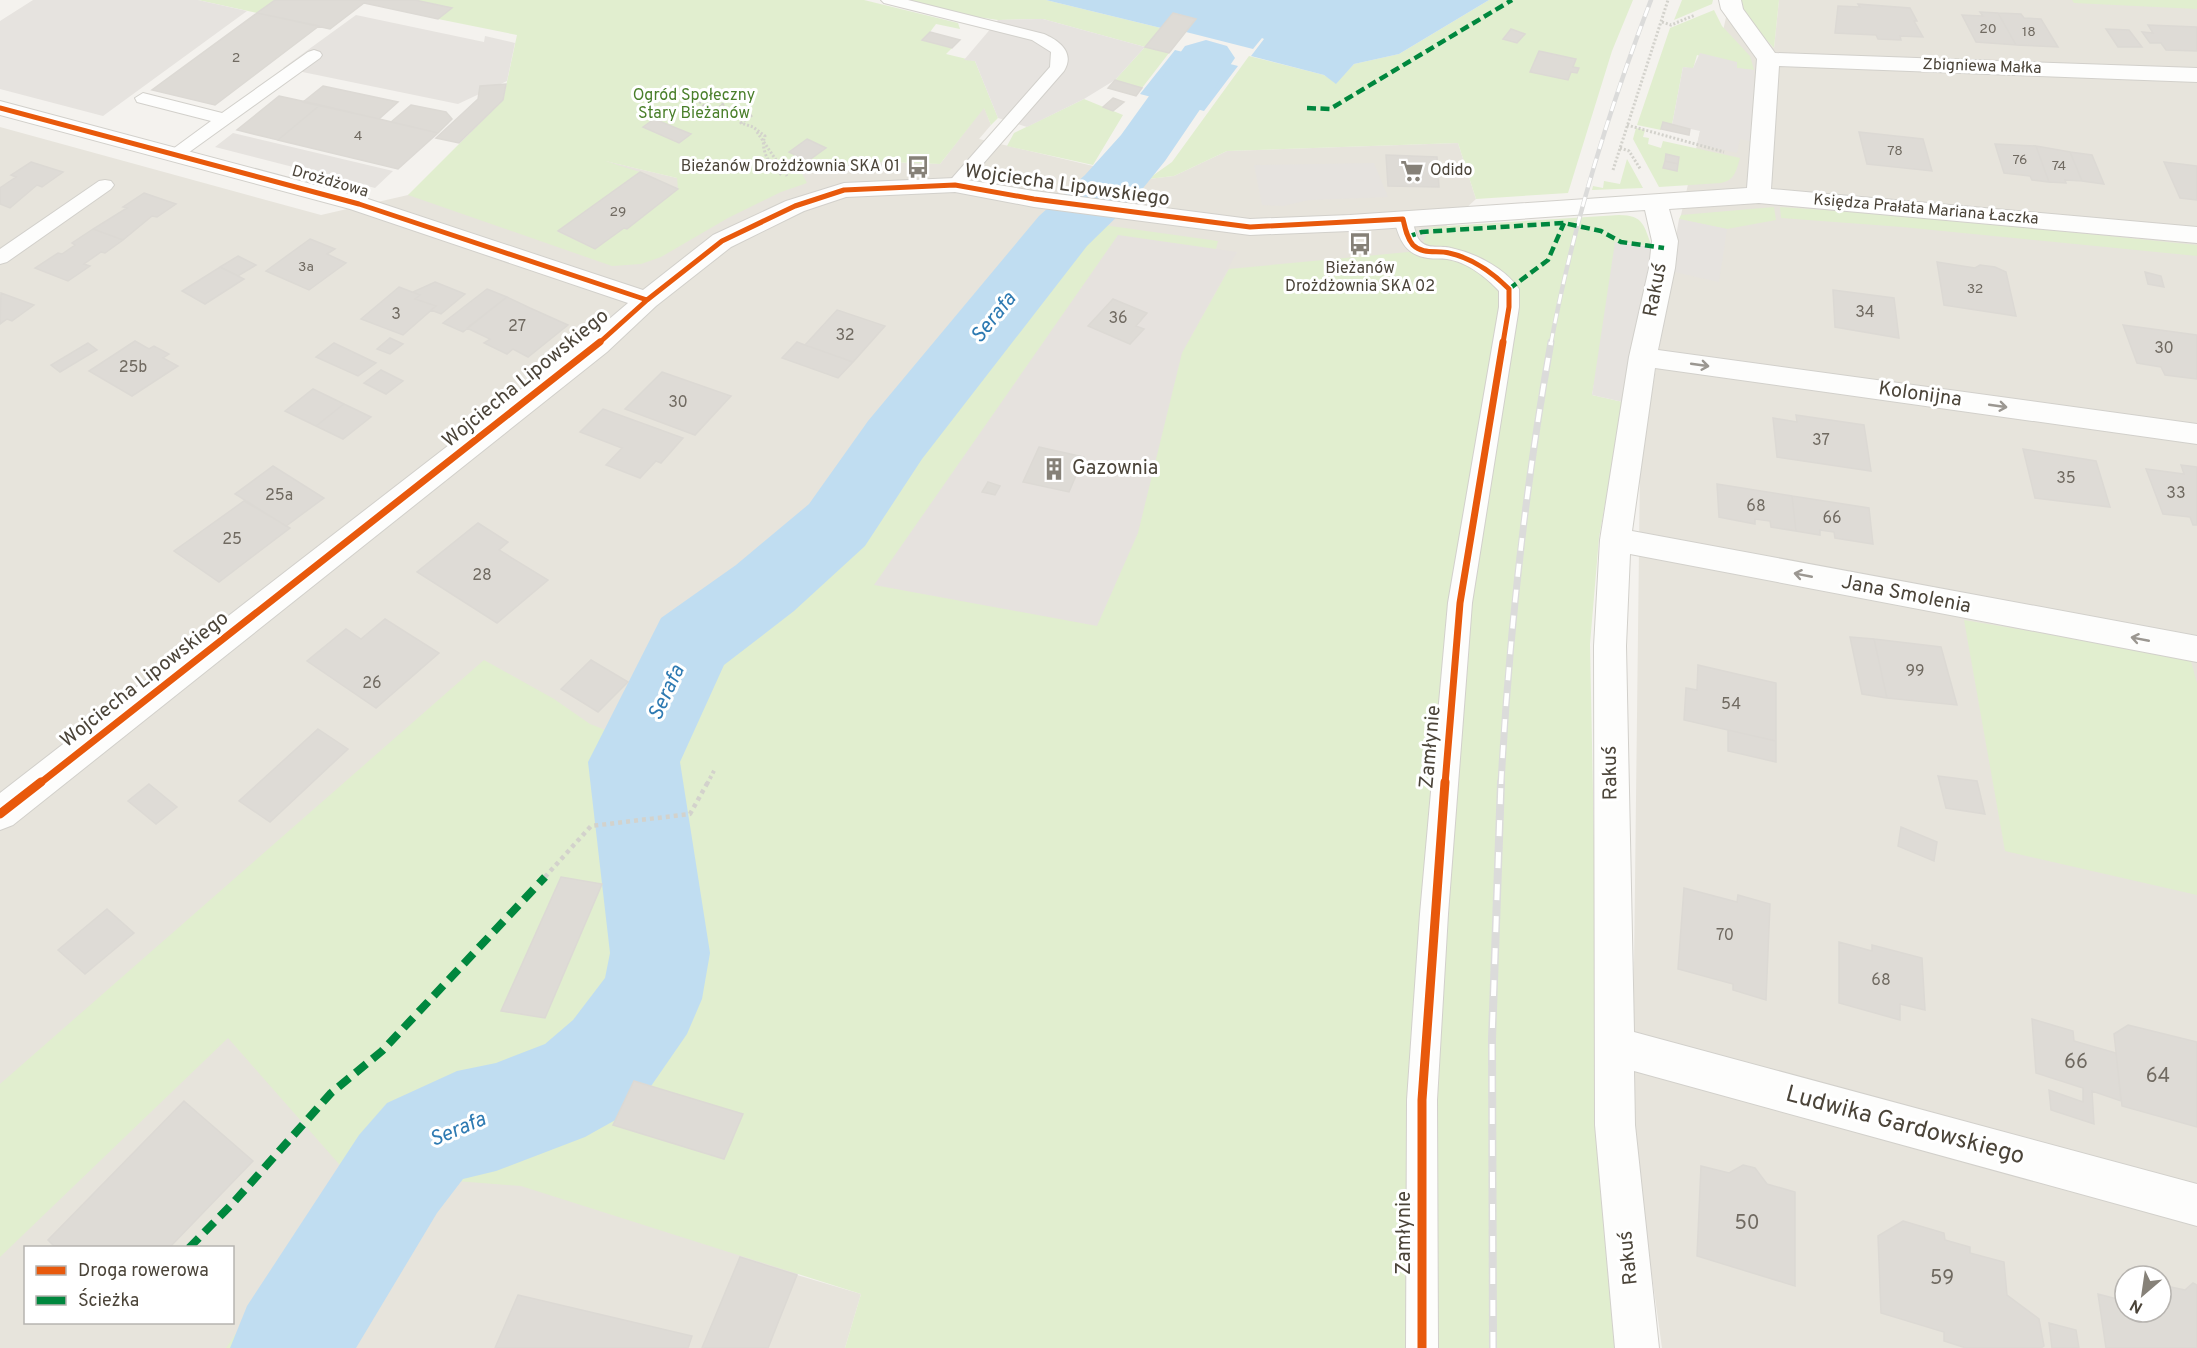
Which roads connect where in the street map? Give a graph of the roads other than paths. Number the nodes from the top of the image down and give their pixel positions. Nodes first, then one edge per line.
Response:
1 (889, 0) edge
2 (1730, 0) edge
3 (314, 55) dead end
4 (1768, 59) junction
5 (2197, 75) edge
6 (143, 98) dead end
7 (0, 108) edge
8 (225, 119) junction
9 (175, 154) junction
10 (105, 185) dead end
11 (955, 185) junction
12 (1760, 195) junction
13 (1655, 202) junction
14 (1403, 219) junction
15 (2197, 235) edge
16 (0, 258) edge
17 (647, 300) junction
18 (1642, 357) junction
19 (2197, 434) edge
20 (1615, 540) junction
21 (2197, 650) edge
22 (0, 814) edge
23 (1614, 1046) junction
24 (2197, 1205) edge
25 (1422, 1348) edge
26 (1638, 1348) edge

1 - 11 lane
2 - 4 street
3 - 8 lane
4 - 5 street, Zbigniewa Małka
4 - 12 street
6 - 8 lane
7 - 9 street, Drożdżowa
8 - 9 lane
9 - 17 street, Drożdżowa
10 - 16 lane
11 - 14 street, Wojciecha Lipowskiego
11 - 17 street, Wojciecha Lipowskiego
12 - 13 street, Księdza Prałata Mariana Łaczka
12 - 15 street, Księdza Prałata Mariana Łaczka
13 - 14 street, Wojciecha Lipowskiego
13 - 18 street, Rakuś
14 - 25 lane, Zamłynie
17 - 22 street, Wojciecha Lipowskiego
18 -> 19 street, Kolonijna
18 - 20 street, Rakuś
21 -> 20 street, Jana Smolenia
20 - 23 street, Rakuś
23 - 24 street, Ludwika Gardowskiego
23 - 26 street, Rakuś

